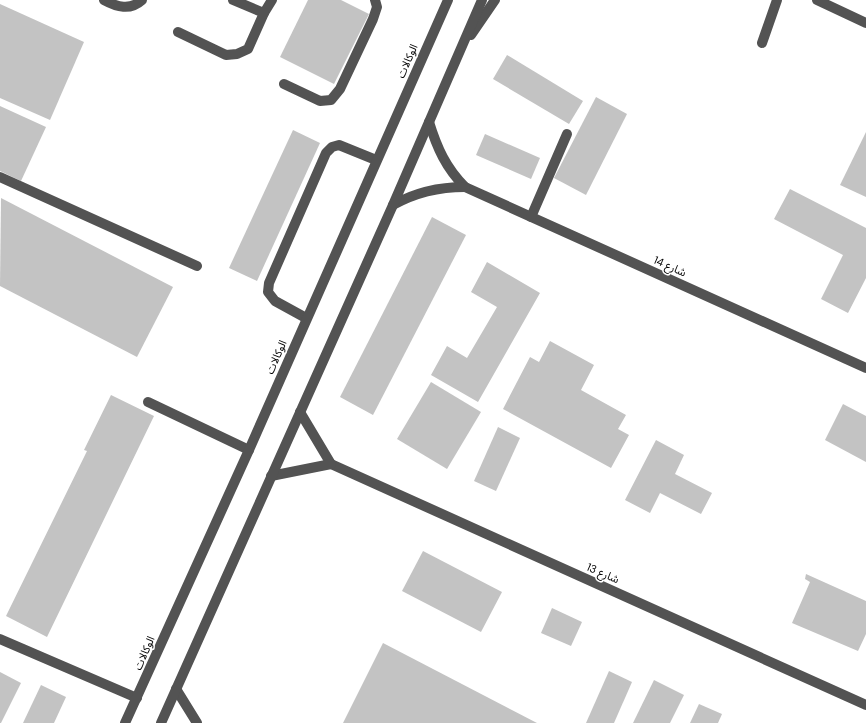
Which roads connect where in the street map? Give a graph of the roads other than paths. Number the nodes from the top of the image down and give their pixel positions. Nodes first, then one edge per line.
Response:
1 (104, 0) edge
2 (142, 0) edge
3 (233, 0) edge
4 (272, 0) edge
5 (375, 0) edge
6 (448, 0) edge
7 (482, 0) edge
8 (495, 0) edge
9 (777, 0) edge
10 (817, 0) edge
11 (264, 13) junction
12 (866, 23) edge
13 (178, 32) dead end
14 (762, 43) dead end
15 (461, 48) junction
16 (284, 84) dead end
17 (429, 122) junction
18 (567, 134) dead end
19 (376, 160) junction
20 (0, 177) edge
21 (465, 187) junction
22 (393, 205) junction
23 (531, 217) junction
24 (197, 266) dead end
25 (306, 318) junction
26 (866, 368) edge
27 (148, 402) dead end
28 (300, 412) junction
29 (249, 450) junction
30 (331, 464) junction
31 (271, 476) junction
32 (0, 640) edge
33 (176, 689) junction
34 (137, 698) junction
35 (866, 705) edge
36 (125, 723) edge
37 (161, 723) edge
38 (198, 723) edge

1 - 2 street
3 - 11 street
4 - 11 street
5 - 16 street
6 - 19 street, الوكالات
7 - 15 street
8 - 15 street
9 - 14 street
10 - 12 street
11 - 13 street
15 - 17 street
17 - 21 street, شارع 14
17 - 22 street
18 - 23 street
19 - 25 street, الوكالات
19 - 25 street
20 - 24 street
21 - 22 street, شارع 14
21 - 23 street, شارع 14
22 - 28 street
23 - 26 street, شارع 14
25 - 29 street, الوكالات
27 - 29 street
28 - 30 street
28 - 31 street
29 - 34 street, الوكالات
30 - 31 street
30 - 35 street, شارع 13
31 - 33 street
32 - 34 street
33 - 37 street
33 - 38 street
34 - 36 street, الوكالات

